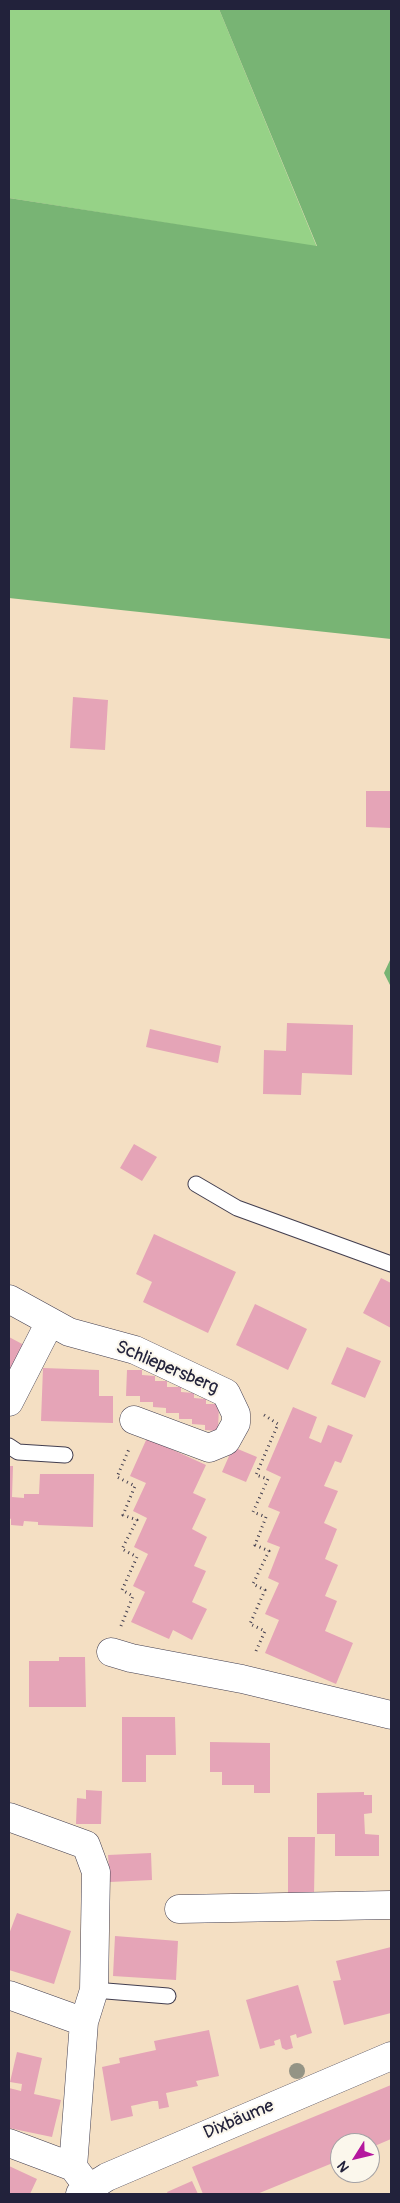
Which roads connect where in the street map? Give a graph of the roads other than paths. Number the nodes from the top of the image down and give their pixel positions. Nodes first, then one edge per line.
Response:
1 (196, 1184) dead end
2 (391, 1264) edge
3 (9, 1299) edge
4 (50, 1322) junction
5 (9, 1402) edge
6 (134, 1420) road end
7 (9, 1446) edge
8 (65, 1455) dead end
9 (110, 1652) road end
10 (391, 1715) edge
11 (9, 1817) edge
12 (391, 1906) edge
13 (179, 1909) dead end
14 (94, 1990) junction
15 (9, 1995) edge
16 (168, 1996) dead end
17 (84, 2022) junction
18 (391, 2056) edge
19 (9, 2143) edge
20 (80, 2183) edge

1 - 2 lane
3 - 4 street, Schliepersberg
4 - 5 street
4 - 6 street, Schliepersberg
7 - 8 lane
9 - 10 street
11 - 14 street
12 - 13 street
14 - 16 lane
14 - 17 street
15 - 17 street
17 - 20 street
18 - 20 street, Dixbäume
19 - 20 street

